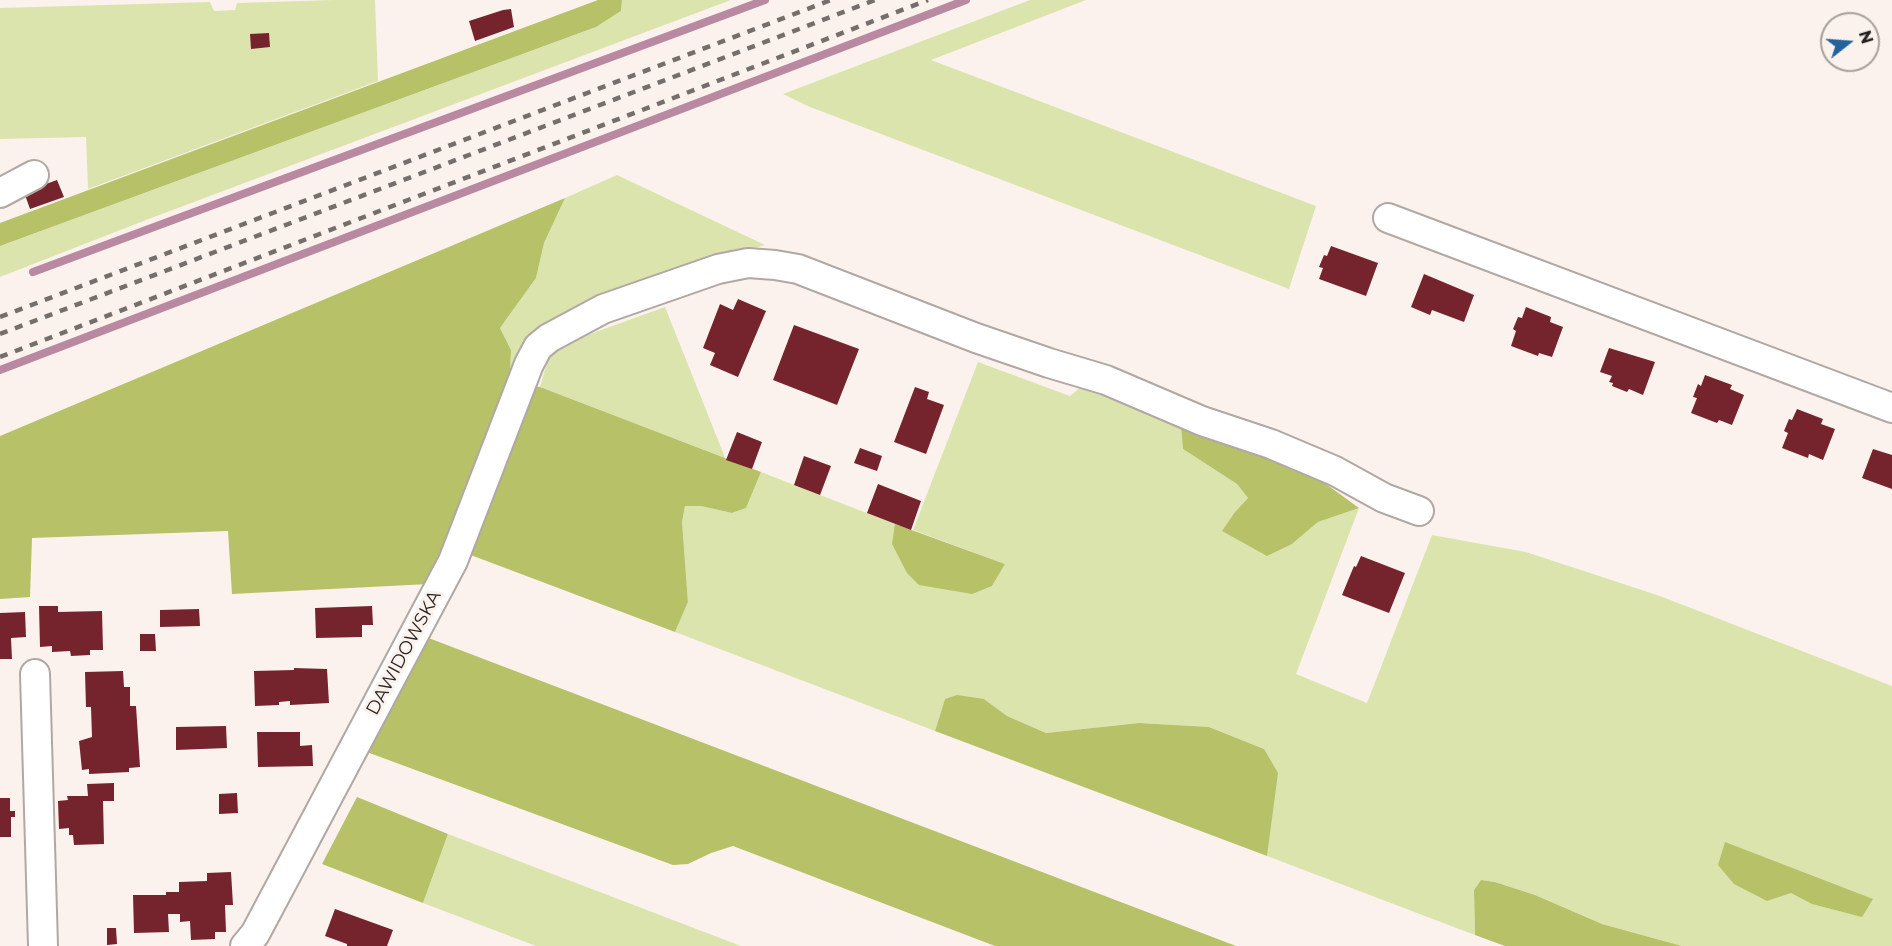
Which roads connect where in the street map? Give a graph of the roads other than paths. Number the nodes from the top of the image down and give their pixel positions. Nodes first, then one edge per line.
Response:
1 (34, 176) dead end
2 (0, 193) edge
3 (1388, 218) dead end
4 (1892, 408) edge
5 (1419, 511) dead end
6 (35, 674) dead end
7 (43, 946) edge
8 (245, 946) edge

1 - 2 street
3 - 4 street
5 - 8 street, DAWIDOWSKA
6 - 7 street

